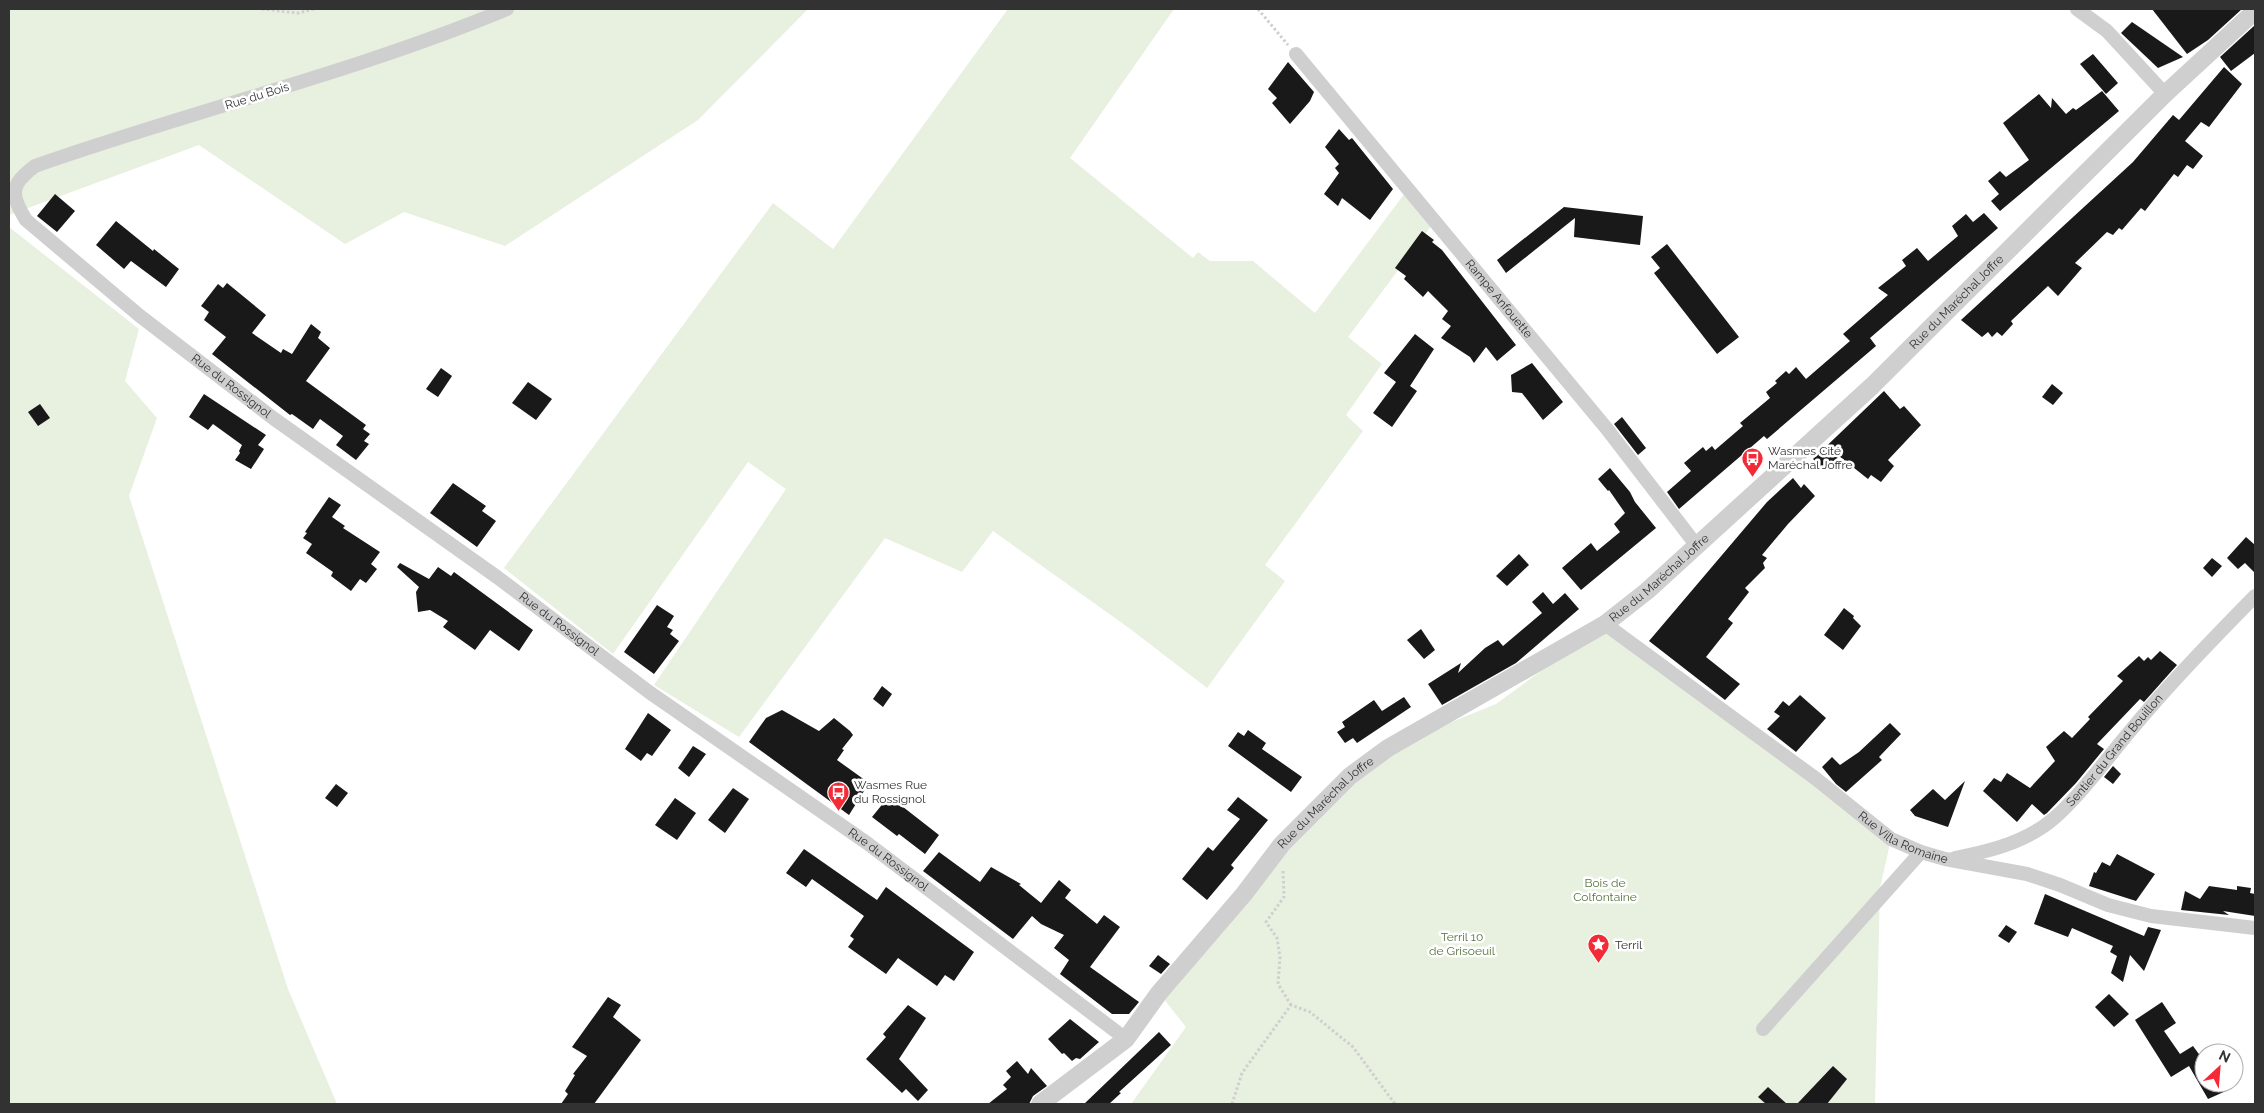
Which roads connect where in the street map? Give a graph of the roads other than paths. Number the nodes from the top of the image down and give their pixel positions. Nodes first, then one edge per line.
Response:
1 (507, 9) edge
2 (2076, 9) edge
3 (2255, 11) edge
4 (1296, 54) road end
5 (2165, 94) junction
6 (14, 189) joint
7 (1697, 546) junction
8 (2255, 596) edge
9 (1605, 624) junction
10 (1921, 852) junction
11 (1945, 859) junction
12 (2255, 928) edge
13 (1763, 1030) dead end
14 (1126, 1039) junction
15 (1040, 1104) edge

1 - 6 street, Rue du Bois
2 - 5 street
3 - 5 street, Rue du Maréchal Joffre
4 - 7 street, Rampe Anfouette
5 - 7 street, Rue du Maréchal Joffre
6 - 14 street, Rue du Rossignol
7 - 9 street, Rue du Maréchal Joffre
8 - 11 street, Sentier du Grand Bouillon
9 - 10 street, Rue Villa Romaine
9 - 14 street, Rue du Maréchal Joffre
10 - 11 street, Rue Villa Romaine
10 - 13 street
11 - 12 street, Rue Villa Romaine
14 - 15 street, Rue du Maréchal Joffre

